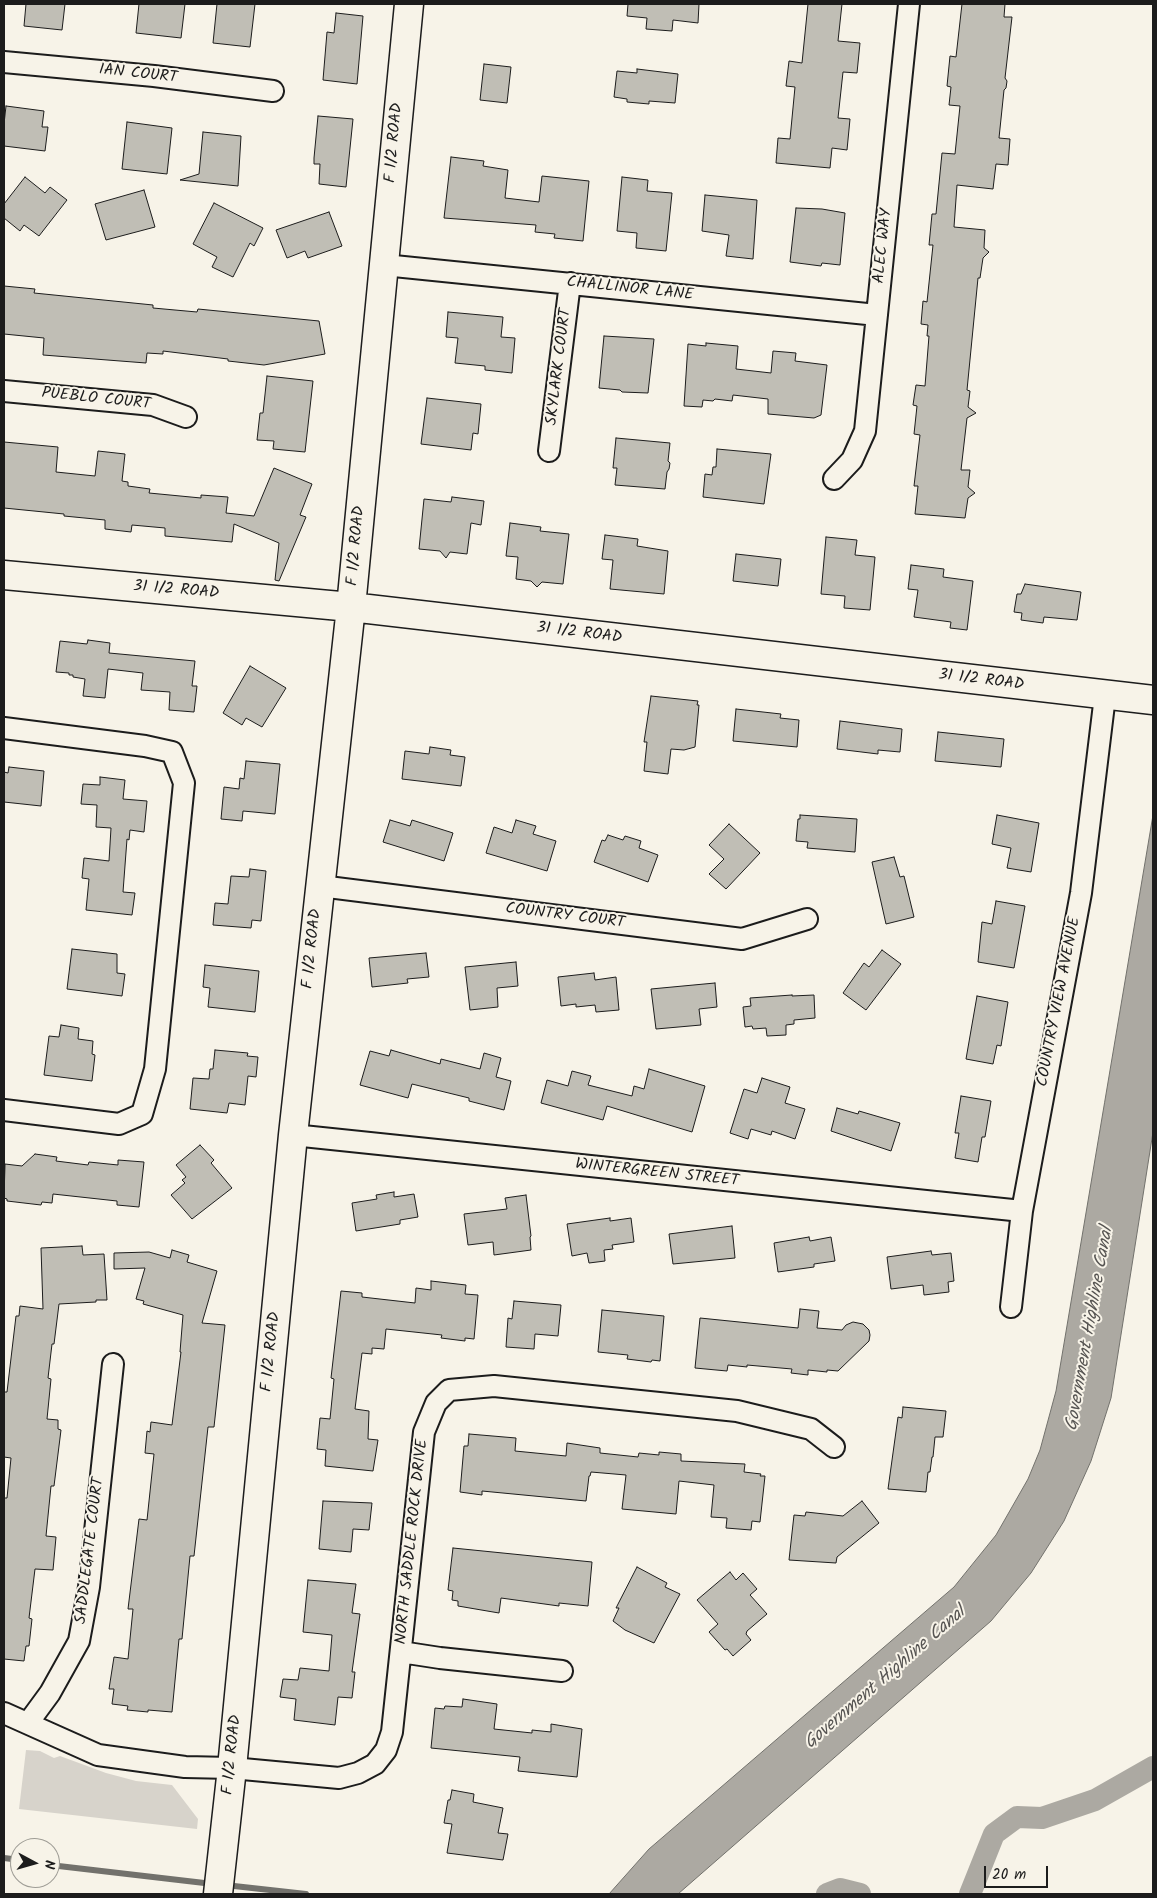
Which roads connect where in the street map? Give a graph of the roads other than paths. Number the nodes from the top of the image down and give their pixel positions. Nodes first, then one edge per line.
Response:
1 (409, 4) edge
2 (909, 4) edge
3 (4, 62) edge
4 (273, 90) dead end
5 (384, 265) junction
6 (570, 283) junction
7 (877, 315) junction
8 (4, 391) edge
9 (186, 417) dead end
10 (549, 451) dead end
11 (834, 479) dead end
12 (4, 575) edge
13 (351, 608) junction
14 (1105, 696) junction
15 (1153, 700) edge
16 (4, 728) edge
17 (320, 886) junction
18 (807, 919) dead end
19 (4, 1110) edge
20 (293, 1135) junction
21 (1022, 1211) junction
22 (1010, 1307) dead end
23 (113, 1364) dead end
24 (834, 1447) dead end
25 (401, 1652) junction
26 (562, 1671) dead end
27 (4, 1713) edge
28 (28, 1723) junction
29 (232, 1768) junction
30 (218, 1894) edge

1 - 5 street, F 1/2 ROAD
2 - 7 street, ALEC WAY
3 - 4 street, IAN COURT
5 - 6 street, CHALLINOR LANE
5 - 13 street, F 1/2 ROAD
6 - 7 street, CHALLINOR LANE
6 - 10 street, SKYLARK COURT
7 - 11 street, ALEC WAY
8 - 9 street, PUEBLO COURT
12 - 13 street, 31 1/2 ROAD
13 - 14 street, 31 1/2 ROAD
13 - 17 street, F 1/2 ROAD
14 - 15 street, 31 1/2 ROAD
14 - 21 street, COUNTRY VIEW AVENUE
16 - 19 street
17 - 18 street, COUNTRY COURT
17 - 20 street, F 1/2 ROAD
20 - 21 street, WINTERGREEN STREET
20 - 29 street, F 1/2 ROAD
21 - 22 street, COUNTRY VIEW AVENUE
23 - 28 street, SADDLEGATE COURT
24 - 25 street, NORTH SADDLE ROCK DRIVE
25 - 26 street
25 - 29 street, NORTH SADDLE ROCK DRIVE
27 - 28 street, NORTH SADDLE ROCK DRIVE
28 - 29 street, NORTH SADDLE ROCK DRIVE
29 - 30 street, F 1/2 ROAD

